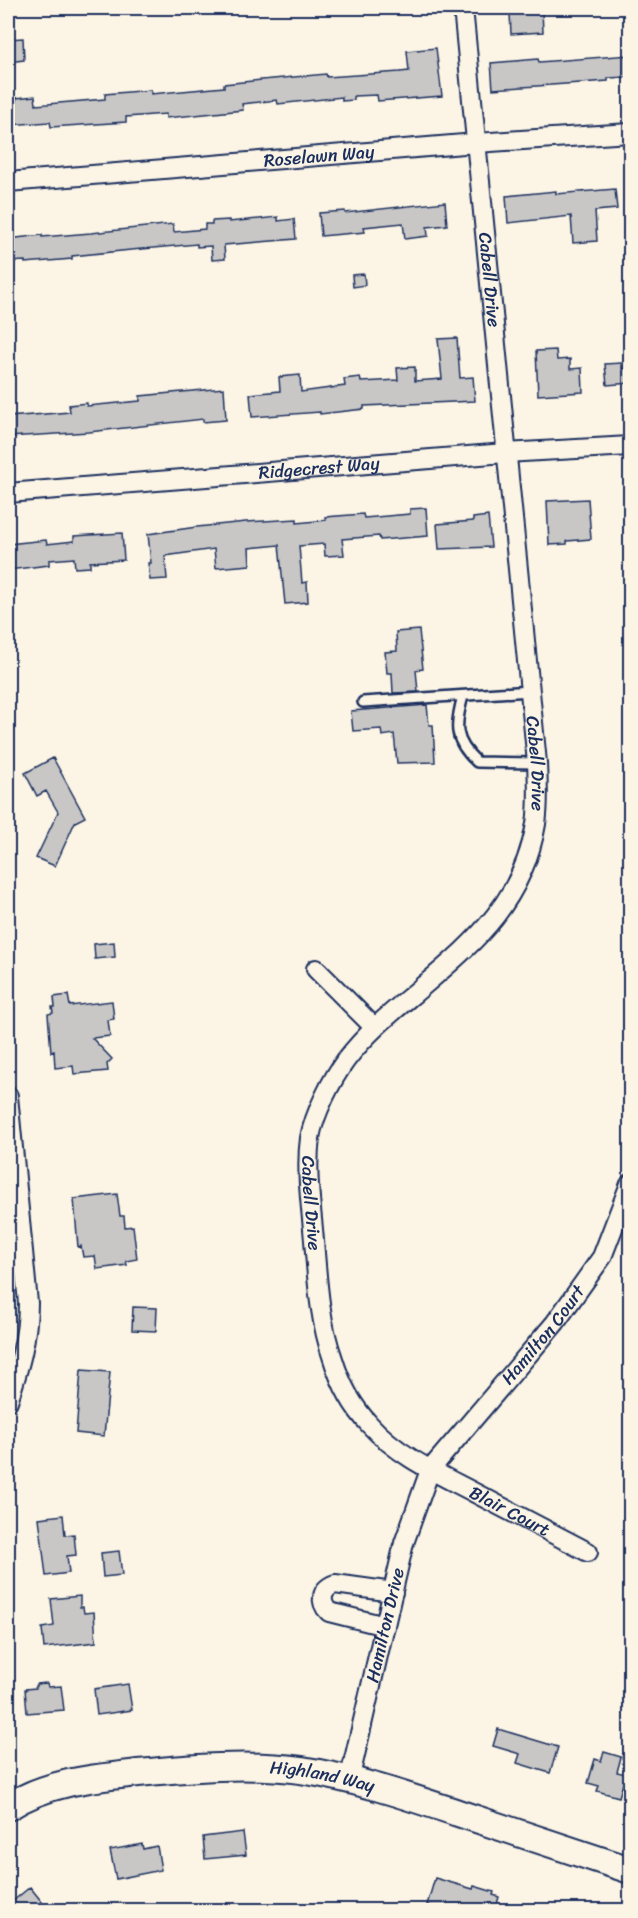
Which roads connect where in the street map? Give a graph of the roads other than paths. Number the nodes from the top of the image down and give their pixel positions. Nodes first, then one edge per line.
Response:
1 (463, 8) edge
2 (630, 133) edge
3 (476, 143) junction
4 (8, 182) edge
5 (630, 446) edge
6 (505, 453) junction
7 (8, 493) edge
8 (530, 691) junction
9 (463, 696) junction
10 (363, 702) dead end
11 (537, 763) junction
12 (316, 969) dead end
13 (374, 1027) junction
14 (8, 1096) edge
15 (630, 1184) edge
16 (8, 1401) edge
17 (430, 1470) junction
18 (588, 1552) dead end
19 (393, 1592) junction
20 (385, 1626) junction
21 (349, 1781) junction
22 (8, 1801) edge
23 (8, 1807) edge
24 (630, 1870) edge

1 - 3 street, Cabell Drive
2 - 3 street, Roselawn Way
3 - 4 street, Roselawn Way
3 - 6 street, Cabell Drive
5 - 6 street, Ridgecrest Way
6 - 7 street, Ridgecrest Way
6 - 8 street, Cabell Drive
8 - 9 lane
8 - 11 street, Cabell Drive
9 - 10 lane
9 - 11 lane
11 - 13 street, Cabell Drive
12 - 13 street
13 - 17 street, Cabell Drive
14 - 16 street
15 - 17 street, Hamilton Court
17 - 18 street, Blair Court
17 - 19 street, Hamilton Drive
19 - 20 street, Hamilton Drive
19 - 20 street
20 - 21 street, Hamilton Drive
21 - 23 street, Highland Way
21 - 24 street, Highland Way
22 - 23 street

